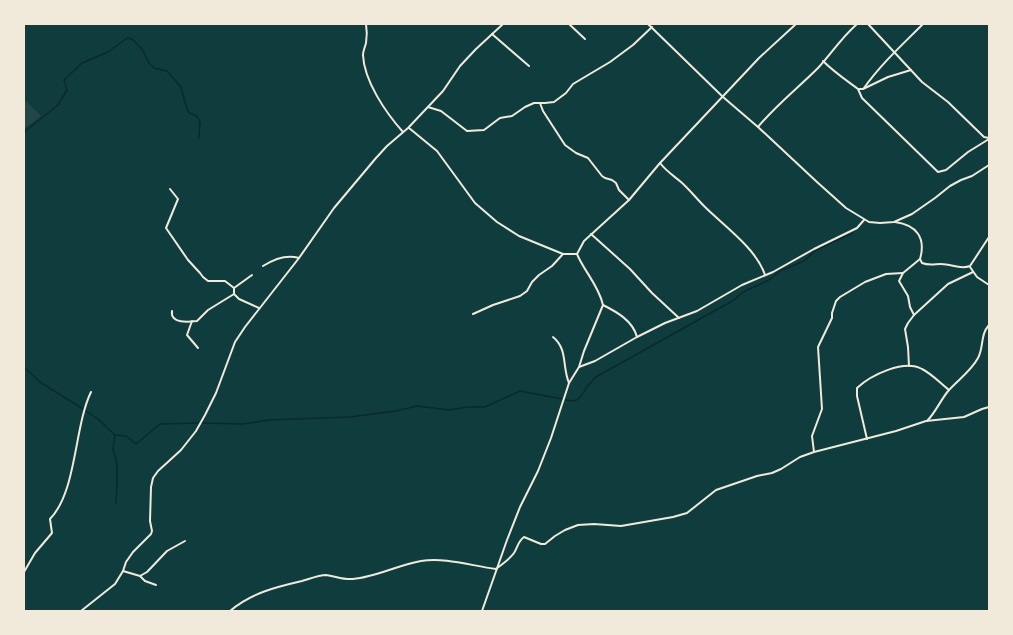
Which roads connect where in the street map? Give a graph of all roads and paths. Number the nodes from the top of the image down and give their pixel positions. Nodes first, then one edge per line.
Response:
1 (366, 24) edge
2 (503, 24) edge
3 (569, 24) edge
4 (648, 24) edge
5 (796, 24) edge
6 (857, 24) edge
7 (868, 24) edge
8 (922, 24) edge
9 (652, 28) junction
10 (492, 34) junction
11 (585, 39) dead end
12 (895, 53) junction
13 (823, 61) junction
14 (530, 66) dead end
15 (911, 70) junction
16 (858, 89) junction
17 (863, 89) junction
18 (723, 97) junction
19 (540, 103) junction
20 (428, 107) junction
21 (758, 127) junction
22 (408, 128) junction
23 (403, 132) junction
24 (989, 139) edge
25 (660, 163) junction
26 (989, 165) edge
27 (170, 189) dead end
28 (629, 200) junction
29 (864, 220) junction
30 (894, 222) junction
31 (591, 234) junction
32 (989, 237) edge
33 (562, 254) junction
34 (577, 254) junction
35 (299, 258) junction
36 (920, 259) junction
37 (263, 266) dead end
38 (970, 266) junction
39 (973, 272) junction
40 (903, 273) junction
41 (252, 275) dead end
42 (765, 275) junction
43 (989, 285) edge
44 (234, 288) junction
45 (234, 294) junction
46 (603, 305) junction
47 (259, 308) junction
48 (172, 311) dead end
49 (473, 314) dead end
50 (914, 315) junction
51 (679, 318) junction
52 (192, 321) junction
53 (989, 326) edge
54 (553, 337) dead end
55 (637, 337) junction
56 (198, 348) dead end
57 (909, 366) junction
58 (579, 367) junction
59 (569, 383) junction
60 (948, 390) junction
61 (91, 392) dead end
62 (989, 407) edge
63 (926, 421) junction
64 (867, 439) junction
65 (814, 452) junction
66 (185, 541) dead end
67 (496, 569) junction
68 (124, 571) junction
69 (24, 572) edge
70 (140, 576) junction
71 (156, 585) dead end
72 (81, 611) edge
73 (230, 611) edge
74 (482, 611) edge

1 - 23 street
2 - 10 street
3 - 11 street
4 - 9 street
5 - 18 street
6 - 13 street
7 - 12 street
8 - 12 street
9 - 18 street
9 - 19 street
10 - 14 street
10 - 20 street
12 - 15 street
12 - 17 street
13 - 16 street
13 - 21 street
15 - 17 street
15 - 24 street
16 - 17 street
16 - 24 street
18 - 21 street
18 - 25 street
19 - 20 street
19 - 28 street
20 - 22 street
21 - 29 street
22 - 23 street
22 - 33 street
23 - 35 street
25 - 28 street
25 - 42 street
26 - 30 street
27 - 44 street
28 - 31 street
29 - 30 street
29 - 42 street
30 - 36 street
31 - 34 street
31 - 51 street
32 - 38 street
33 - 34 street
33 - 49 street
34 - 46 street
35 - 37 street
35 - 47 street
36 - 38 street
36 - 40 street
38 - 39 street
39 - 43 street
39 - 50 street
40 - 50 street
40 - 65 street
41 - 44 street
42 - 51 street
44 - 45 street
45 - 47 street
45 - 52 street
46 - 55 street
46 - 58 street
47 - 68 street
48 - 52 street
50 - 57 street
51 - 55 street
52 - 56 street
53 - 60 street
54 - 59 street
55 - 58 street
57 - 60 street
57 - 64 street
58 - 59 street
59 - 67 street
60 - 63 street
61 - 69 street
62 - 63 street
63 - 64 street
64 - 65 street
65 - 67 street
66 - 70 street
67 - 73 street
67 - 74 street
68 - 70 street
68 - 72 street
70 - 71 street

